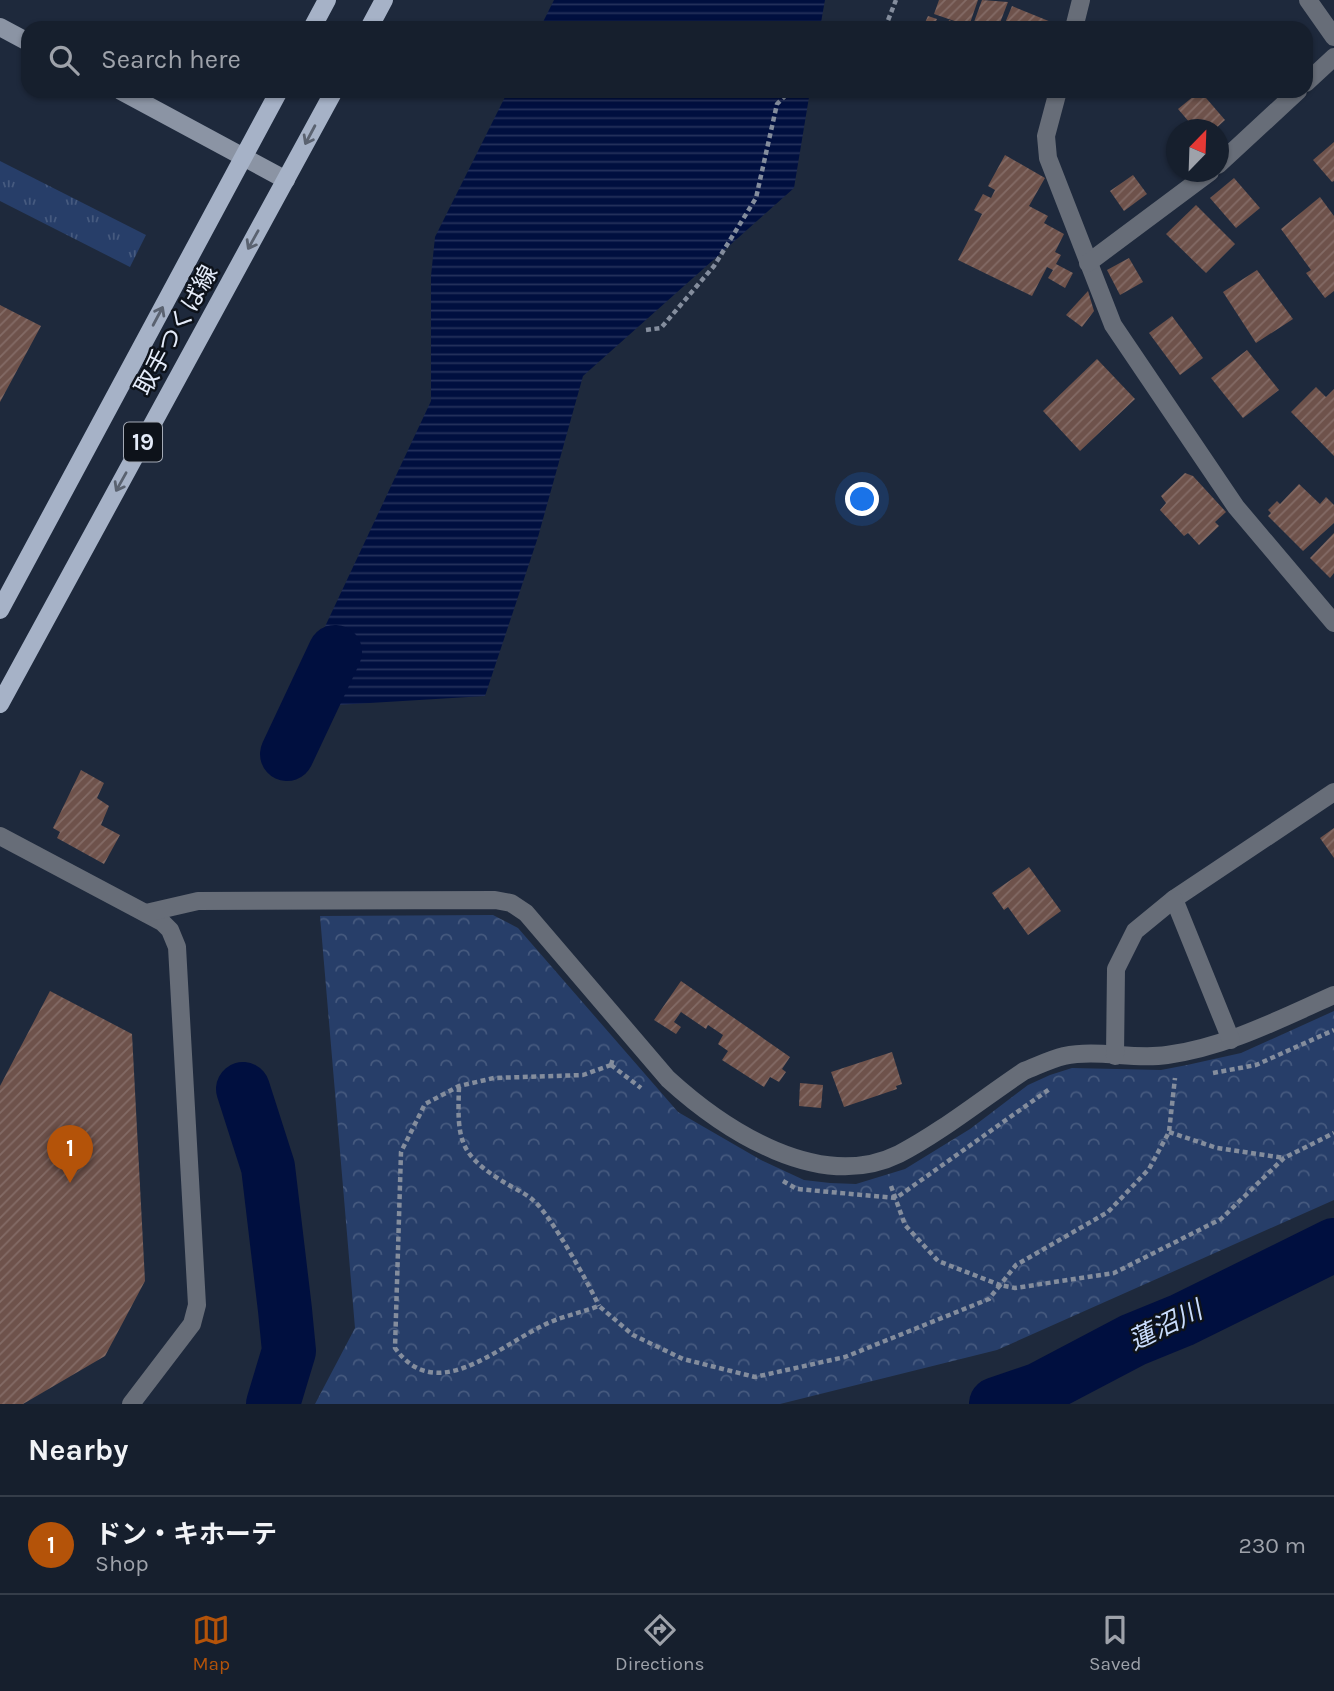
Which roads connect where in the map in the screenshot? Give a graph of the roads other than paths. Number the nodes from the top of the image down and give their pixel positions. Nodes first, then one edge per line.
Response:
1 (327, 0) edge
2 (384, 0) edge
3 (1081, 0) edge
4 (1308, 0) edge
5 (316, 21) edge
6 (373, 21) edge
7 (1076, 21) edge
8 (0, 27) edge
9 (1334, 37) edge
10 (21, 38) edge
11 (1334, 57) edge
12 (1313, 76) edge
13 (134, 98) edge
14 (275, 98) edge
15 (330, 98) edge
16 (1056, 98) edge
17 (1291, 98) edge
18 (244, 156) junction
19 (1229, 156) edge
20 (286, 180) junction
21 (1197, 182) edge
22 (1088, 263) junction
23 (0, 610) edge
24 (1334, 623) edge
25 (0, 704) edge
26 (1334, 792) edge
27 (0, 836) edge
28 (1174, 899) junction
29 (146, 913) junction
30 (1334, 995) edge
31 (1231, 1040) junction
32 (1115, 1056) junction
33 (131, 1404) edge

1 - 5 main road
2 - 6 main road
3 - 7 street
4 - 9 street
8 - 10 street
11 - 12 street
13 - 18 street
14 - 18 main road, 取手つくば線 / 19
15 -> 20 main road, 取手つくば線 / 19
16 - 22 street
17 - 19 street
18 - 20 street
23 -> 18 main road, 取手つくば線 / 19
20 -> 25 main road, 取手つくば線 / 19
21 - 22 street
22 - 24 street
26 - 28 street
27 - 29 street
28 - 31 street
28 - 32 street
29 - 32 street
29 - 33 street
30 - 31 street
31 - 32 street

